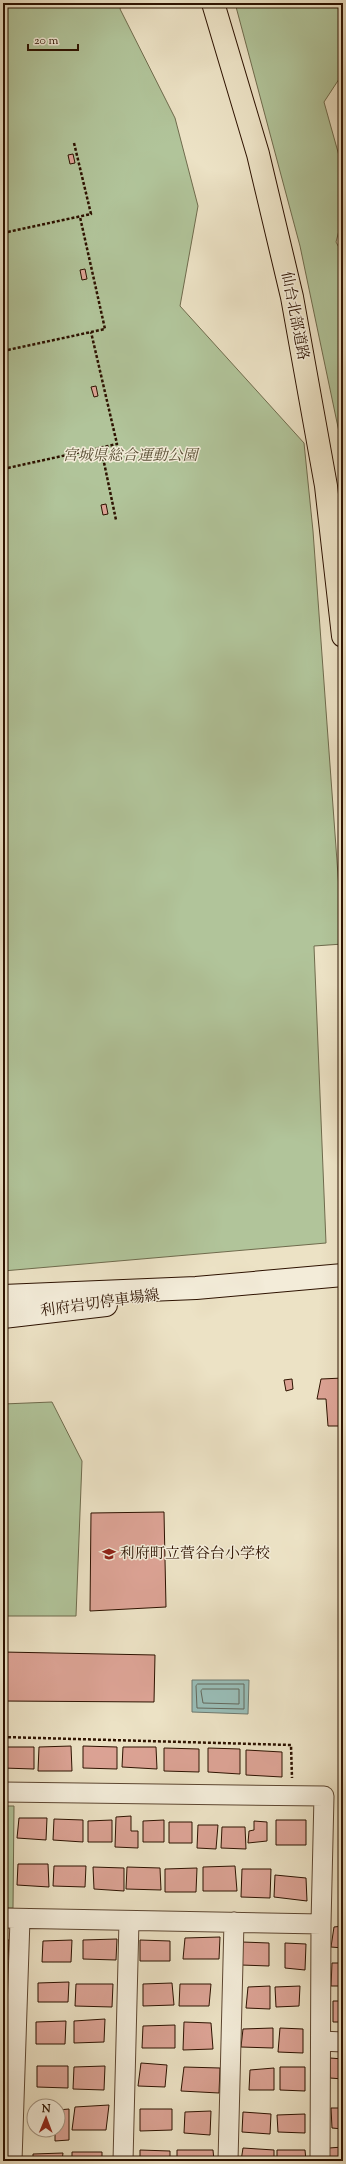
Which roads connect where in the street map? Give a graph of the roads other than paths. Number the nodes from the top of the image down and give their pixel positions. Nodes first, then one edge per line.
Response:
1 (213, 3) edge
2 (343, 636) edge
3 (343, 1275) edge
4 (196, 1288) junction
5 (3, 1296) edge
6 (3, 1317) edge
7 (3, 1792) edge
8 (12, 1919) edge
9 (129, 1921) junction
10 (234, 1922) junction
11 (321, 1924) junction
12 (321, 2041) junction
13 (343, 2042) edge
14 (12, 2161) edge
15 (123, 2161) edge
16 (228, 2161) edge
17 (320, 2161) edge

1 - 2 highway, 仙台北部道路
3 - 4 main road, 利府岩切停車場線
4 - 5 main road, 利府岩切停車場線
4 - 6 main road, 利府岩切停車場線
7 - 11 street
8 - 9 street
8 - 14 street
9 - 10 street
9 - 15 street
10 - 11 street
10 - 16 street
11 - 12 street
12 - 13 street
12 - 17 street

